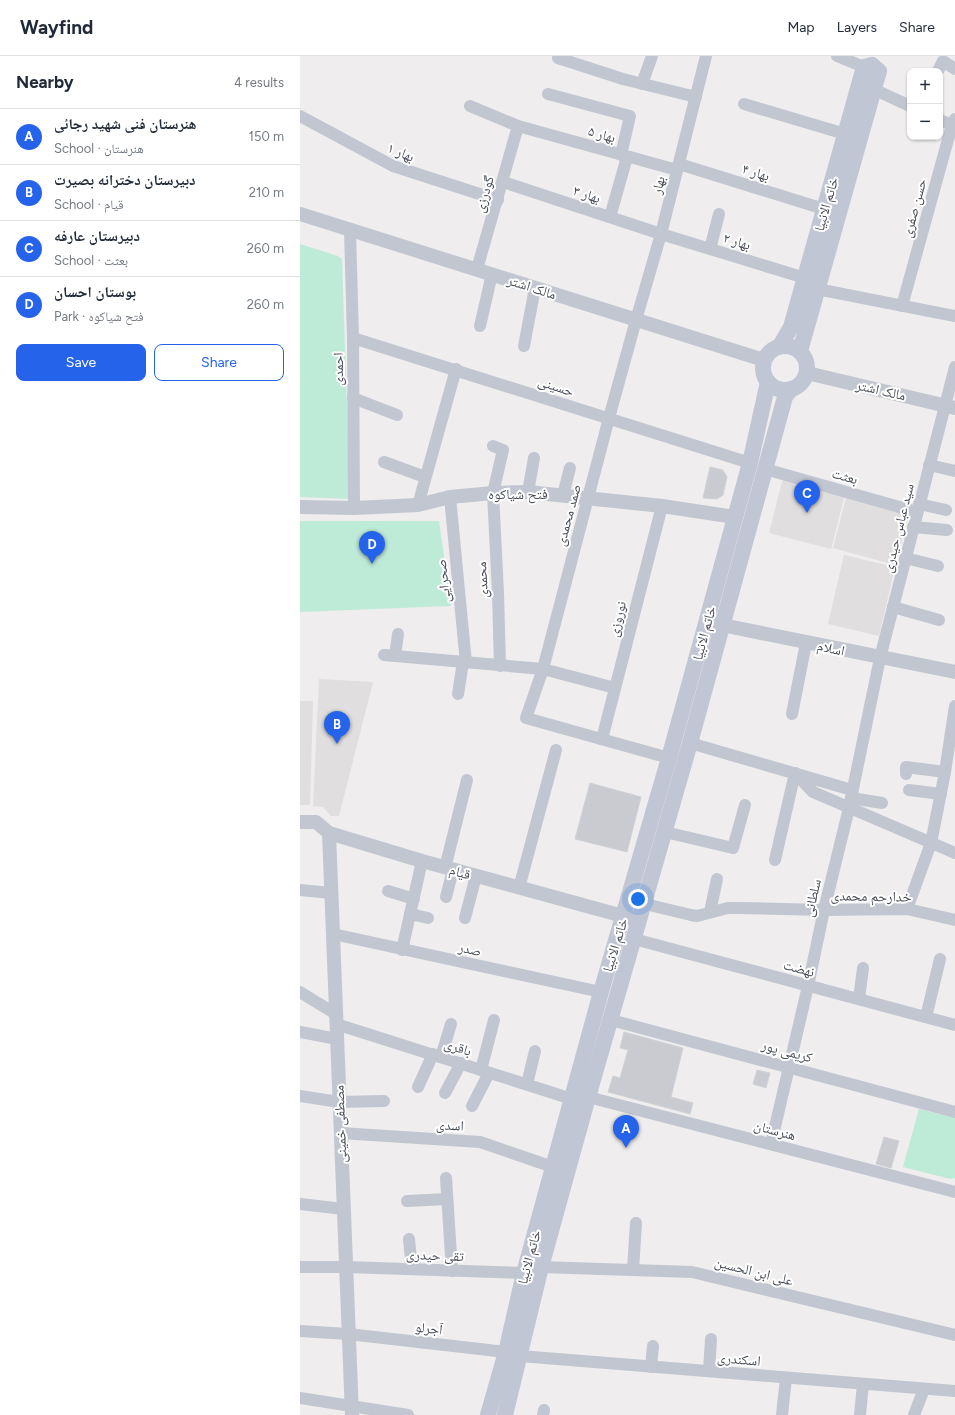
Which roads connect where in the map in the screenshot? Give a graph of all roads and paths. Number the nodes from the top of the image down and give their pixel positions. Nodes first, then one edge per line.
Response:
1 (652, 56) edge
2 (706, 56) edge
3 (837, 56) edge
4 (558, 58) dead end
5 (871, 63) edge
6 (940, 68) edge
7 (955, 69) edge
8 (642, 84) junction
9 (873, 89) junction
10 (548, 94) dead end
11 (696, 97) junction
12 (744, 104) dead end
13 (907, 105) edge
14 (470, 106) dead end
15 (300, 116) edge
16 (943, 120) edge
17 (954, 122) edge
18 (518, 126) junction
19 (845, 134) junction
20 (624, 156) junction
21 (678, 167) junction
22 (503, 182) junction
23 (498, 200) junction
24 (824, 209) junction
25 (300, 214) edge
26 (719, 214) dead end
27 (610, 217) junction
28 (350, 230) junction
29 (661, 234) junction
30 (710, 249) junction
31 (477, 269) junction
32 (492, 274) junction
33 (805, 278) junction
34 (535, 288) junction
35 (817, 289) junction
36 (902, 306) junction
37 (955, 316) edge
38 (636, 320) junction
39 (480, 326) dead end
40 (353, 338) junction
41 (524, 346) dead end
42 (780, 346) junction
43 (800, 351) junction
44 (764, 360) junction
45 (955, 367) edge
46 (456, 369) junction
47 (807, 373) junction
48 (768, 382) junction
49 (791, 389) junction
50 (353, 398) junction
51 (950, 406) edge
52 (397, 415) dead end
53 (609, 418) junction
54 (493, 446) dead end
55 (534, 458) dead end
56 (384, 462) dead end
57 (750, 463) junction
58 (929, 465) junction
59 (570, 468) dead end
60 (765, 469) junction
61 (955, 471) edge
62 (426, 477) junction
63 (528, 492) junction
64 (493, 493) junction
65 (563, 495) junction
66 (450, 497) junction
67 (588, 498) junction
68 (418, 505) junction
69 (662, 506) junction
70 (300, 507) edge
71 (354, 508) junction
72 (918, 508) junction
73 (946, 510) dead end
74 (735, 517) junction
75 (913, 527) junction
76 (947, 530) dead end
77 (905, 558) junction
78 (938, 566) dead end
79 (893, 607) junction
80 (939, 620) dead end
81 (714, 624) junction
82 (398, 634) dead end
83 (806, 643) junction
84 (880, 658) junction
85 (464, 662) junction
86 (500, 666) junction
87 (543, 669) junction
88 (955, 672) edge
89 (615, 688) junction
90 (458, 694) dead end
91 (955, 706) edge
92 (792, 714) dead end
93 (602, 739) junction
94 (690, 743) junction
95 (556, 750) dead end
96 (669, 758) junction
97 (945, 772) junction
98 (795, 773) junction
99 (906, 774) dead end
100 (467, 780) dead end
101 (909, 790) dead end
102 (941, 794) junction
103 (851, 799) junction
104 (882, 803) dead end
105 (745, 805) dead end
106 (300, 822) edge
107 (665, 832) junction
108 (329, 833) junction
109 (931, 843) junction
110 (955, 853) edge
111 (775, 860) dead end
112 (422, 861) junction
113 (449, 869) junction
114 (476, 876) junction
115 (717, 879) dead end
116 (519, 888) junction
117 (300, 890) edge
118 (388, 892) dead end
119 (331, 893) junction
120 (446, 897) dead end
121 (414, 899) junction
122 (645, 904) junction
123 (824, 910) junction
124 (907, 910) junction
125 (710, 912) junction
126 (410, 914) junction
127 (623, 916) junction
128 (428, 918) dead end
129 (465, 918) dead end
130 (640, 920) junction
131 (955, 920) edge
132 (333, 934) junction
133 (634, 939) junction
134 (402, 950) junction
135 (940, 959) dead end
136 (863, 968) dead end
137 (808, 986) junction
138 (300, 992) edge
139 (600, 992) junction
140 (859, 999) junction
141 (926, 1017) junction
142 (336, 1019) junction
143 (494, 1020) dead end
144 (612, 1020) junction
145 (450, 1024) dead end
146 (955, 1025) edge
147 (300, 1032) edge
148 (337, 1039) junction
149 (535, 1051) dead end
150 (437, 1056) junction
151 (461, 1063) junction
152 (789, 1068) junction
153 (485, 1071) junction
154 (527, 1084) junction
155 (418, 1087) dead end
156 (445, 1093) dead end
157 (300, 1096) edge
158 (588, 1097) junction
159 (572, 1099) junction
160 (384, 1101) dead end
161 (339, 1102) junction
162 (472, 1106) dead end
163 (955, 1112) edge
164 (340, 1133) junction
165 (771, 1144) junction
166 (553, 1167) junction
167 (446, 1178) dead end
168 (955, 1192) edge
169 (447, 1199) junction
170 (407, 1201) dead end
171 (300, 1204) edge
172 (343, 1209) junction
173 (636, 1223) dead end
174 (409, 1239) dead end
175 (300, 1267) edge
176 (346, 1267) junction
177 (541, 1267) junction
178 (412, 1269) junction
179 (633, 1270) junction
180 (452, 1271) junction
181 (524, 1273) junction
182 (300, 1331) edge
183 (348, 1334) junction
184 (955, 1335) edge
185 (711, 1339) dead end
186 (652, 1346) dead end
187 (513, 1354) junction
188 (651, 1367) junction
189 (709, 1371) junction
190 (786, 1378) junction
191 (863, 1384) junction
192 (924, 1389) junction
193 (955, 1391) edge
194 (300, 1398) edge
195 (351, 1410) edge
196 (408, 1415) edge
197 (488, 1415) edge
198 (505, 1415) edge
199 (782, 1415) edge
200 (860, 1415) edge
201 (914, 1415) edge

1 - 8 street
2 - 11 street, بهار
3 - 5 street
4 - 8 street
5 - 9 main road, خاتم الانبیا
5 - 19 main road, خاتم الانبیا
6 - 7 street
8 - 11 street
9 - 13 street
9 - 35 main road, خاتم الانبیا
10 - 20 street
11 - 21 street, بهار
12 - 19 street
14 - 18 street, بهار ۵
15 - 23 street, بهار ۱
16 - 17 street
17 - 36 street, حسن صفری
18 - 20 street, بهار ۵
18 - 22 street, گودرزی
19 - 24 main road, خاتم الانبیا
20 - 21 street, بهار ۵
20 - 27 street
21 - 24 street, بهار ۴
21 - 29 street, بهار
22 - 23 street, گودرزی
22 - 27 street, بهار ۳
23 - 31 street, گودرزی
24 - 33 main road, خاتم الانبیا
25 - 28 street, مالک اشتر
26 - 30 street
27 - 29 street, بهار ۳
28 - 31 street, مالک اشتر
28 - 40 street, احمدی
29 - 30 street, بهار ۲
29 - 38 street, بهار
30 - 33 street, بهار ۲
31 - 32 street, مالک اشتر
32 - 34 street, مالک اشتر
32 - 39 street
33 - 42 main road, خاتم الانبیا
34 - 38 street, مالک اشتر
34 - 41 street
35 - 36 street
35 - 43 main road, خاتم الانبیا
36 - 37 street
38 - 44 street, مالک اشتر
38 - 53 street, صمد محمدی
40 - 46 street, حسینی
40 - 50 street, احمدی
42 - 43 main road
42 - 44 main road
43 - 47 main road
44 - 48 main road
45 - 51 street, سید عباس حیدری
46 - 53 street, حسینی
46 - 62 street
47 - 49 main road
47 - 51 street, مالک اشتر
48 - 49 main road
48 - 57 main road, خاتم الانبیا
49 - 60 main road, خاتم الانبیا
50 - 52 street
50 - 71 street, احمدی
51 - 58 street, سید عباس حیدری
53 - 57 street, حسینی
53 - 67 street, صمد محمدی
54 - 64 street, محمدی
55 - 63 street
56 - 62 street
57 - 74 main road, خاتم الانبیا
58 - 61 street
58 - 72 street, سید عباس حیدری
59 - 65 street
60 - 72 street, بعثت
60 - 81 main road, خاتم الانبیا
62 - 68 street
63 - 64 street, فتح شیاکوه
63 - 65 street, فتح شیاکوه
64 - 66 street, فتح شیاکوه
64 - 86 street, محمدی
65 - 67 street, فتح شیاکوه
66 - 68 street, فتح شیاکوه
66 - 85 street, صحرایی
67 - 69 street, فتح شیاکوه
67 - 87 street, صمد محمدی
68 - 71 street, فتح شیاکوه
69 - 74 street, فتح شیاکوه
69 - 89 street, نوروزی
70 - 71 street, فتح شیاکوه
72 - 73 street, بعثت
72 - 75 street, سید عباس حیدری
74 - 81 main road, خاتم الانبیا
75 - 76 street
75 - 77 street, سید عباس حیدری
77 - 78 street
77 - 79 street, سید عباس حیدری
79 - 80 street
79 - 84 street, سید عباس حیدری
81 - 83 street, اسلام
81 - 94 main road, خاتم الانبیا
81 - 96 main road, خاتم الانبیا
82 - 85 street
83 - 84 street, اسلام
83 - 92 street
84 - 88 street, اسلام
84 - 103 street, سلطانی
85 - 86 street
85 - 90 street, صحرایی
86 - 87 street
87 - 89 street
87 - 93 street, صمد محمدی
89 - 93 street, نوروزی
91 - 97 street
93 - 96 street
94 - 98 street
94 - 107 main road, خاتم الانبیا
95 - 116 street
96 - 127 main road, خاتم الانبیا
97 - 99 street
97 - 102 street
98 - 103 street
98 - 103 street
98 - 111 street
100 - 113 street
101 - 102 street
102 - 109 street
103 - 104 street
103 - 109 street
103 - 123 street, سلطانی
105 - 107 street
106 - 108 street, قیام
107 - 122 main road, خاتم الانبیا
108 - 112 street, قیام
108 - 119 street, مصطفی خمینی
109 - 110 street
109 - 124 street
112 - 113 street, قیام
112 - 121 street
113 - 114 street, قیام
113 - 120 street
114 - 116 street, قیام
114 - 129 street
115 - 125 street
116 - 127 street, قیام
117 - 119 street
118 - 121 street
119 - 132 street, مصطفی خمینی
121 - 126 street
122 - 125 street, خدارحم محمدی
122 - 130 main road, خاتم الانبیا
123 - 124 street, خدارحم محمدی
123 - 125 street, خدارحم محمدی
123 - 137 street, سلطانی
124 - 131 street, خدارحم محمدی
126 - 128 street
126 - 134 street
127 - 130 street, قیام
127 - 139 main road, خاتم الانبیا
130 - 133 main road, خاتم الانبیا
132 - 134 street, صدر
132 - 142 street, مصطفی خمینی
133 - 137 street, نهضت
133 - 144 main road, خاتم الانبیا
134 - 139 street, صدر
135 - 141 street
136 - 140 street
137 - 140 street, نهضت
137 - 152 street, سلطانی
138 - 142 street, باقری
139 - 159 main road, خاتم الانبیا
140 - 141 street, نهضت
141 - 146 street, نهضت
142 - 148 street, مصطفی خمینی
142 - 150 street, باقری
143 - 153 street
144 - 152 street, کریمی پور
144 - 158 main road, خاتم الانبیا
145 - 150 street
147 - 148 street
148 - 161 street, مصطفی خمینی
149 - 154 street
150 - 151 street, باقری
150 - 155 street
151 - 153 street, باقری
151 - 156 street
152 - 163 street, کریمی پور
152 - 165 street, سلطانی
153 - 154 street, باقری
153 - 162 street
154 - 159 street, باقری
157 - 161 street
158 - 165 street, هنرستان
158 - 177 main road, خاتم الانبیا
159 - 166 main road, خاتم الانبیا
160 - 161 street
161 - 164 street, مصطفی خمینی
164 - 166 street, اسدی
164 - 172 street, مصطفی خمینی
165 - 168 street, هنرستان
166 - 181 main road, خاتم الانبیا
167 - 169 street
169 - 170 street
169 - 180 street
171 - 172 street
172 - 176 street, مصطفی خمینی
173 - 179 street
174 - 178 street
175 - 176 street, تقی حیدری
176 - 178 street, تقی حیدری
176 - 183 street, مصطفی خمینی
177 - 179 street, علی ابن الحسین
177 - 187 main road, خاتم الانبیا
178 - 180 street, تقی حیدری
179 - 184 street, علی ابن الحسین
180 - 181 street, تقی حیدری
181 - 187 main road, خاتم الانبیا
182 - 183 street, آجرلو
183 - 187 street, آجرلو
183 - 195 street, مصطفی خمینی
185 - 189 street
186 - 188 street
187 - 188 street, اسکندری
187 - 197 main road, خاتم الانبیا
187 - 198 main road, خاتم الانبیا
188 - 189 street, اسکندری
189 - 190 street, اسکندری
190 - 191 street, اسکندری
190 - 199 street
191 - 192 street, اسکندری
191 - 200 street
192 - 193 street, اسکندری
192 - 201 street
194 - 195 street
195 - 196 street

